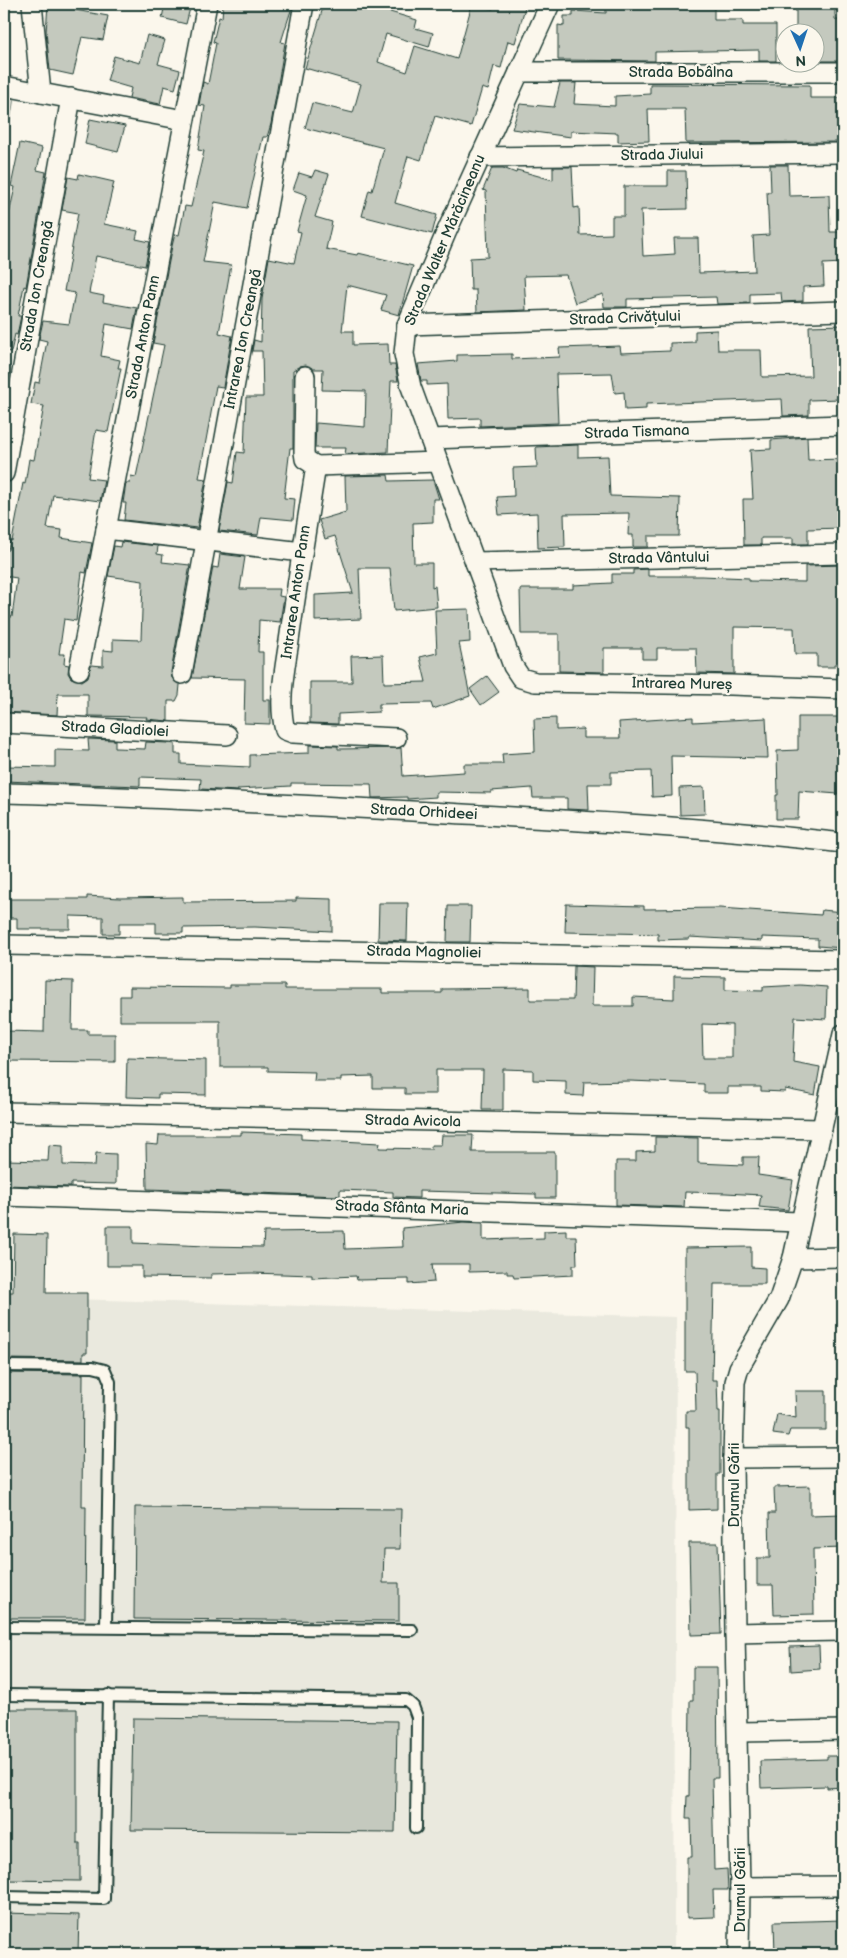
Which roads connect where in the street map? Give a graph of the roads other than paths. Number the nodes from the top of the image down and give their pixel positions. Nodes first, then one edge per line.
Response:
1 (32, 4) edge
2 (207, 4) edge
3 (304, 4) edge
4 (550, 4) edge
5 (519, 72) junction
6 (843, 72) edge
7 (4, 86) edge
8 (41, 92) junction
9 (71, 98) junction
10 (184, 120) junction
11 (843, 153) edge
12 (480, 157) junction
13 (843, 311) edge
14 (407, 325) junction
15 (305, 376) dead end
16 (843, 425) edge
17 (430, 439) junction
18 (439, 462) junction
19 (316, 466) junction
20 (4, 473) edge
21 (106, 529) junction
22 (206, 541) junction
23 (302, 552) junction
24 (843, 554) edge
25 (475, 562) junction
26 (79, 670) dead end
27 (182, 674) dead end
28 (521, 678) joint
29 (843, 689) edge
30 (4, 723) edge
31 (227, 734) dead end
32 (396, 738) dead end
33 (4, 793) edge
34 (843, 843) edge
35 (4, 945) edge
36 (843, 960) edge
37 (843, 1034) edge
38 (4, 1112) edge
39 (822, 1129) junction
40 (4, 1196) edge
41 (800, 1222) junction
42 (843, 1257) edge
43 (793, 1258) junction
44 (4, 1366) edge
45 (843, 1457) edge
46 (733, 1458) junction
47 (4, 1627) edge
48 (106, 1627) junction
49 (412, 1630) dead end
50 (843, 1631) edge
51 (735, 1634) junction
52 (4, 1695) edge
53 (108, 1695) junction
54 (843, 1730) edge
55 (738, 1732) junction
56 (416, 1828) dead end
57 (843, 1886) edge
58 (740, 1887) junction
59 (4, 1897) edge
60 (739, 1954) edge

1 - 8 street
2 - 10 street, Strada Anton Pann
3 - 22 street, Intrarea Ion Creangă
4 - 5 street, Strada Walter Mărăcineanu
5 - 6 street, Strada Bobâlna
5 - 12 street, Strada Walter Mărăcineanu
7 - 8 street
8 - 9 street
9 - 10 street
9 - 20 street, Strada Ion Creangă
10 - 21 street, Strada Anton Pann
11 - 12 street, Strada Jiului
12 - 14 street, Strada Walter Mărăcineanu
13 - 14 street, Strada Crivățului
14 - 17 street, Strada Walter Mărăcineanu
15 - 19 street
16 - 17 street, Strada Tismana
17 - 18 street, Strada Walter Mărăcineanu
18 - 19 street
18 - 25 street, Strada Walter Mărăcineanu
19 - 23 street, Intrarea Anton Pann
21 - 22 street
21 - 26 street, Strada Anton Pann
22 - 23 street
22 - 27 street, Intrarea Ion Creangă
23 - 32 street, Intrarea Anton Pann
24 - 25 street, Strada Vântului
25 - 28 street, Strada Walter Mărăcineanu
28 - 29 street, Intrarea Mureș
30 - 31 street, Strada Gladiolei
33 - 34 street, Strada Orhideei
35 - 36 street, Strada Magnoliei
37 - 39 street, Drumul Gării
38 - 39 street, Strada Avicola
39 - 41 street, Drumul Gării
40 - 41 street, Strada Sfânta Maria
41 - 43 street, Drumul Gării
42 - 43 street
43 - 46 street, Drumul Gării
44 - 48 lane
45 - 46 street
46 - 51 street, Drumul Gării
47 - 48 lane
48 - 49 lane
50 - 51 street
51 - 55 street, Drumul Gării
52 - 53 lane
53 - 56 lane
53 - 59 lane
54 - 55 street
55 - 58 street, Drumul Gării
57 - 58 street
58 - 60 street, Drumul Gării

